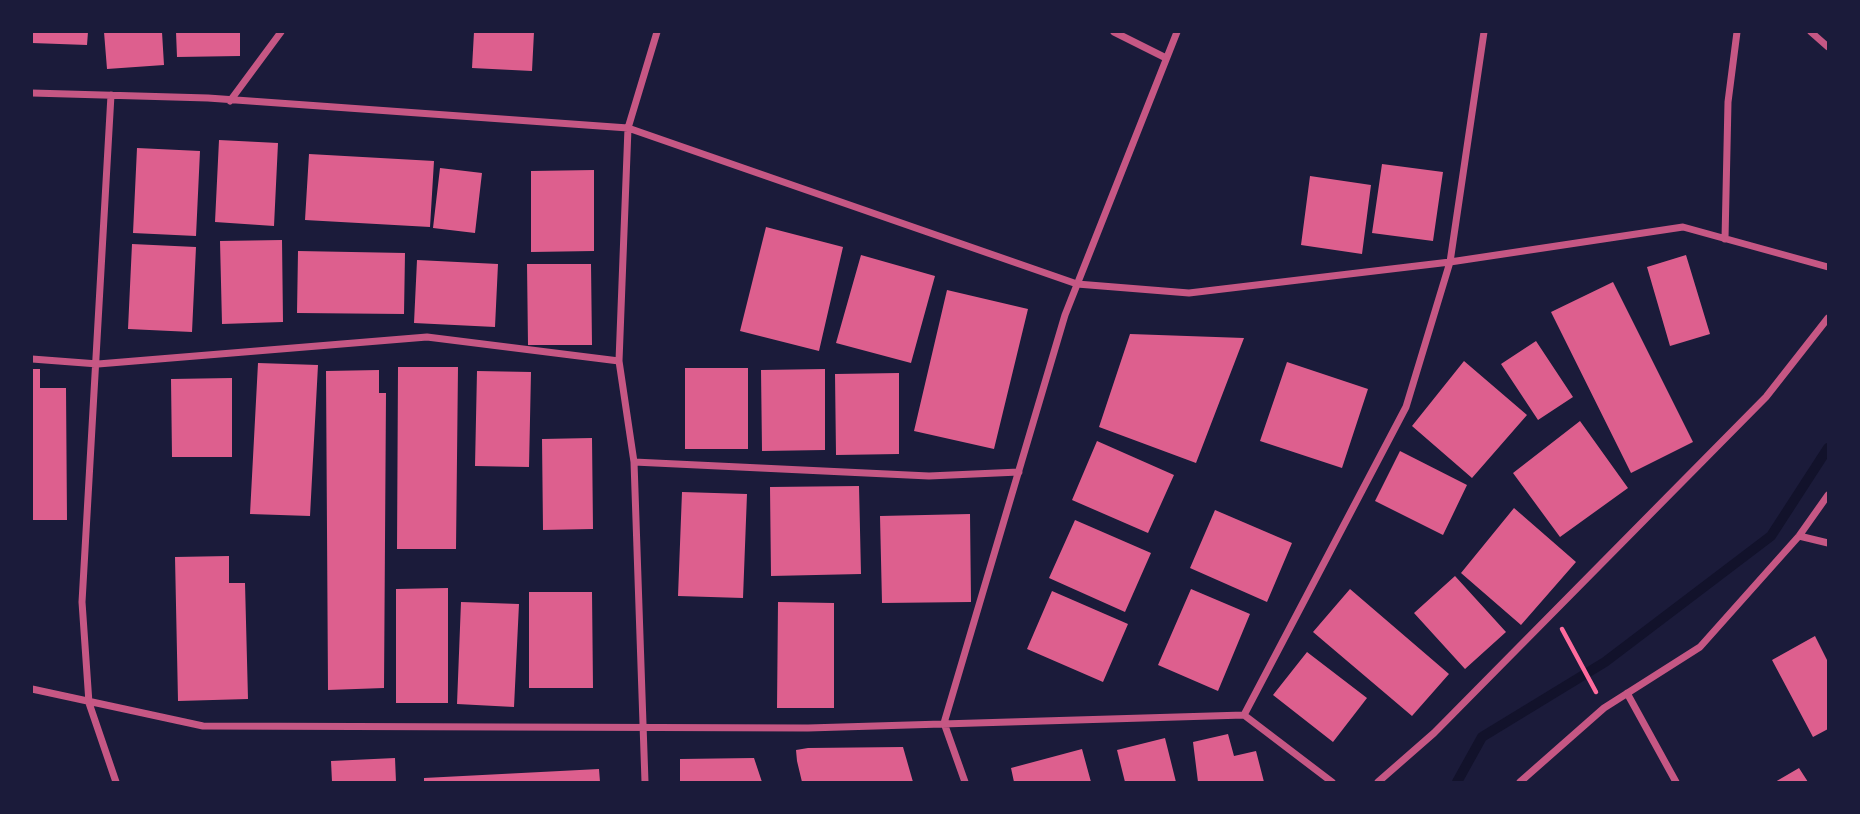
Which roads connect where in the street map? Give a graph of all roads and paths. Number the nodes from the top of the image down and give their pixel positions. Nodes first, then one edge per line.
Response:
1 (281, 32) edge
2 (657, 32) edge
3 (1114, 32) edge
4 (1177, 32) edge
5 (1484, 32) edge
6 (1737, 32) edge
7 (1811, 32) edge
8 (1829, 47) edge
9 (1166, 58) junction
10 (32, 93) edge
11 (111, 95) junction
12 (230, 101) junction
13 (628, 128) junction
14 (1725, 239) junction
15 (1450, 262) junction
16 (1829, 267) edge
17 (1077, 284) junction
18 (1829, 318) edge
19 (32, 359) edge
20 (619, 361) junction
21 (98, 365) junction
22 (634, 461) junction
23 (1018, 472) junction
24 (1829, 495) edge
25 (1799, 536) junction
26 (1829, 543) edge
27 (1557, 621) dead end
28 (32, 689) edge
29 (1628, 693) junction
30 (1600, 700) dead end
31 (89, 703) junction
32 (1244, 715) junction
33 (944, 723) junction
34 (641, 725) junction
35 (116, 782) edge
36 (645, 782) edge
37 (965, 782) edge
38 (1332, 782) edge
39 (1378, 782) edge
40 (1520, 782) edge
41 (1676, 782) edge

1 - 12 street
2 - 13 street
3 - 9 street
4 - 9 street
5 - 15 street
6 - 14 street
7 - 8 street
9 - 17 street
10 - 11 street
11 - 12 street
11 - 21 street
12 - 13 street
13 - 17 street
13 - 20 street
14 - 15 street
14 - 16 street
15 - 17 street
15 - 32 street
17 - 23 street
18 - 39 street
19 - 21 street
20 - 21 street
20 - 22 street
21 - 31 street
22 - 23 street
22 - 34 street
23 - 33 street
24 - 25 street
25 - 26 street
25 - 29 street
27 - 30 path
28 - 31 street
29 - 40 street
29 - 41 street
31 - 34 street
31 - 35 street
32 - 33 street
32 - 38 street
33 - 34 street
33 - 37 street
34 - 36 street

